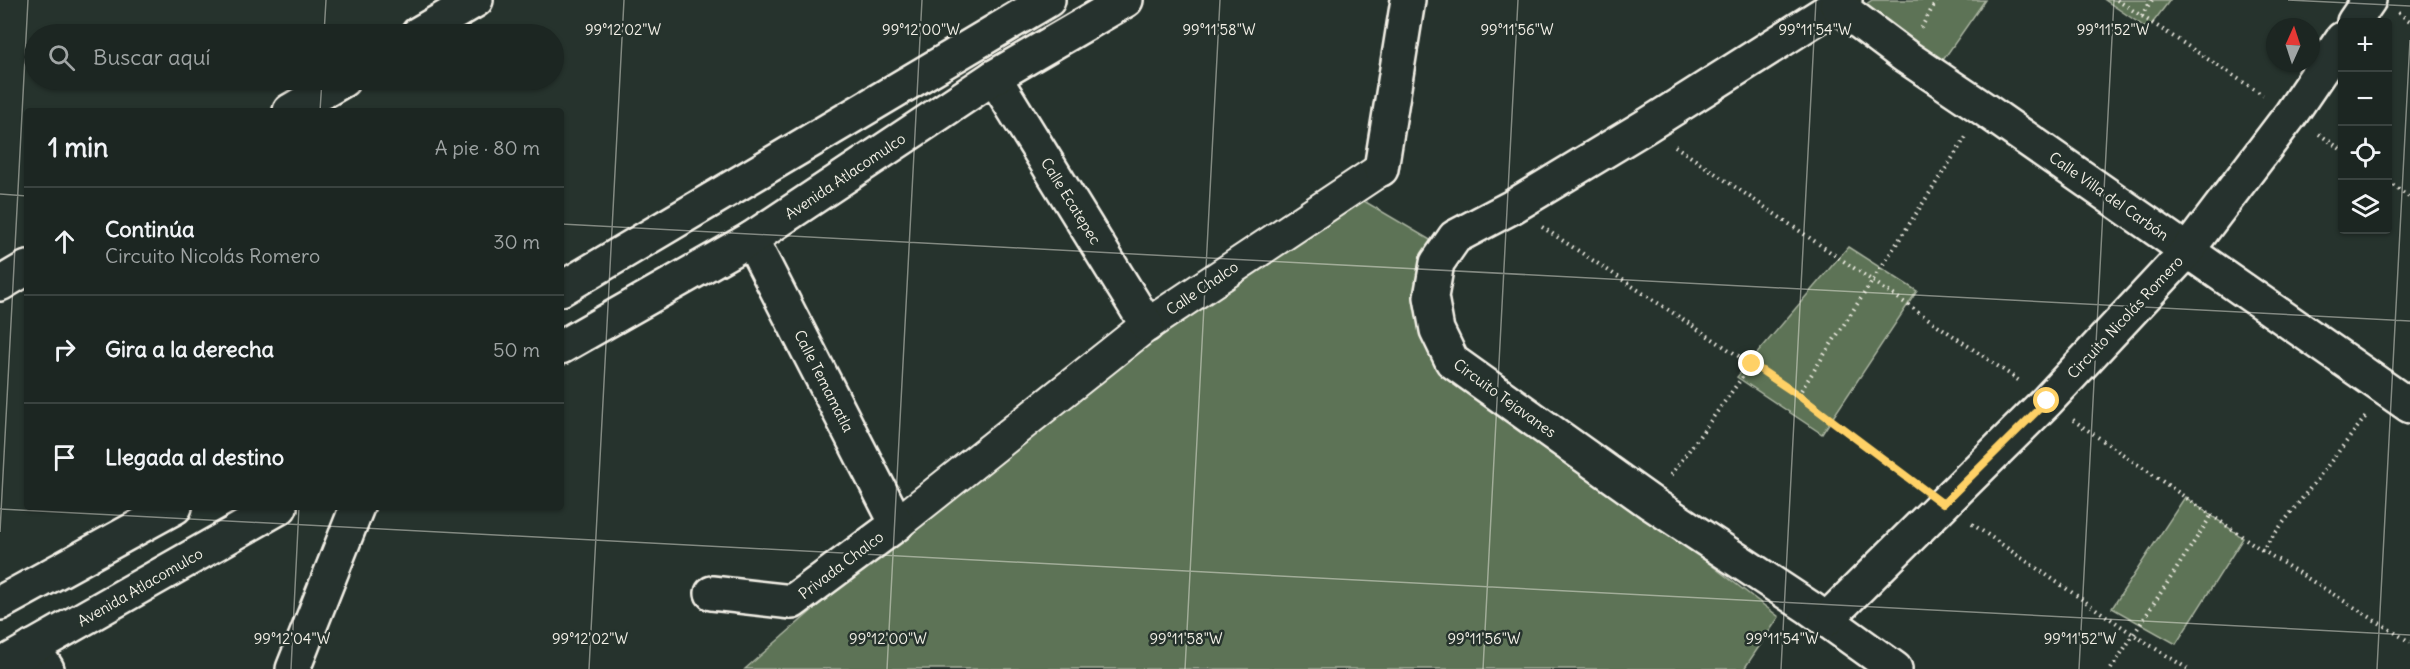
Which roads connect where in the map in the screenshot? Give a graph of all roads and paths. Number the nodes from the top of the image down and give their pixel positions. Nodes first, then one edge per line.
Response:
1 (476, 0) edge
2 (1048, 0) edge
3 (1126, 0) edge
4 (1408, 0) edge
5 (2117, 0) edge
6 (2152, 0) edge
7 (2370, 0) edge
8 (1841, 3) edge
9 (2140, 16) junction
10 (2357, 18) edge
11 (435, 24) edge
12 (2338, 46) edge
13 (994, 77) junction
14 (326, 90) edge
15 (295, 108) edge
16 (1984, 109) junction
17 (2291, 114) junction
18 (1646, 126) junction
19 (1382, 169) joint
20 (2392, 185) edge
21 (2410, 198) edge
22 (1512, 207) junction
23 (751, 239) junction
24 (2187, 251) junction
25 (24, 270) edge
26 (1872, 280) junction
27 (0, 284) edge
28 (564, 287) edge
29 (1148, 325) junction
30 (564, 345) edge
31 (1752, 364) junction
32 (1798, 395) junction
33 (2398, 398) edge
34 (2047, 401) junction
35 (1652, 503) junction
36 (1943, 504) junction
37 (170, 510) edge
38 (275, 510) edge
39 (356, 510) edge
40 (2211, 516) junction
41 (897, 524) junction
42 (2262, 550) junction
43 (712, 593) dead end
44 (0, 603) edge
45 (1826, 620) junction
46 (2134, 635) junction
47 (2410, 642) edge
48 (40, 658) edge
49 (0, 666) edge
50 (293, 669) edge
51 (1895, 669) edge
52 (2111, 669) edge
53 (2188, 669) edge

1 - 11 street
2 - 28 street
3 - 13 street, Avenida Atlacomulco
4 - 19 street, Calle Chalco
5 - 9 path
6 - 9 path
7 - 10 street
8 - 16 street, Calle Villa del Carbón
8 - 18 street, Circuito Tejavanes
9 - 17 path
12 - 17 street, Circuito Nicolás Romero
13 - 23 street, Avenida Atlacomulco
13 - 29 street, Calle Ecatepec
14 - 15 street
16 - 24 street, Calle Villa del Carbón
16 - 26 path
17 - 24 street, Circuito Nicolás Romero
18 - 22 street, Circuito Tejavanes
18 - 26 path
19 - 29 street, Calle Chalco
20 - 21 path
22 - 31 path
22 - 35 street, Circuito Tejavanes
23 - 30 street, Avenida Atlacomulco
23 - 41 street, Calle Temamatla
24 - 33 street, Calle Villa del Carbón
24 - 34 street, Circuito Nicolás Romero
25 - 27 street
26 - 32 path
26 - 34 path
29 - 41 street, Calle Chalco
31 - 32 path
31 - 35 path
32 - 36 path
33 - 42 path
34 - 36 street, Circuito Nicolás Romero
34 - 40 path
35 - 45 street, Circuito Tejavanes
36 - 45 street, Circuito Nicolás Romero
36 - 46 path
37 - 44 street
38 - 48 street, Avenida Atlacomulco
39 - 50 street
40 - 42 path
40 - 46 path
41 - 43 street, Privada Chalco
42 - 47 path
45 - 51 street, Circuito Tejavanes
46 - 52 path
46 - 53 path
48 - 49 street, Avenida Atlacomulco

